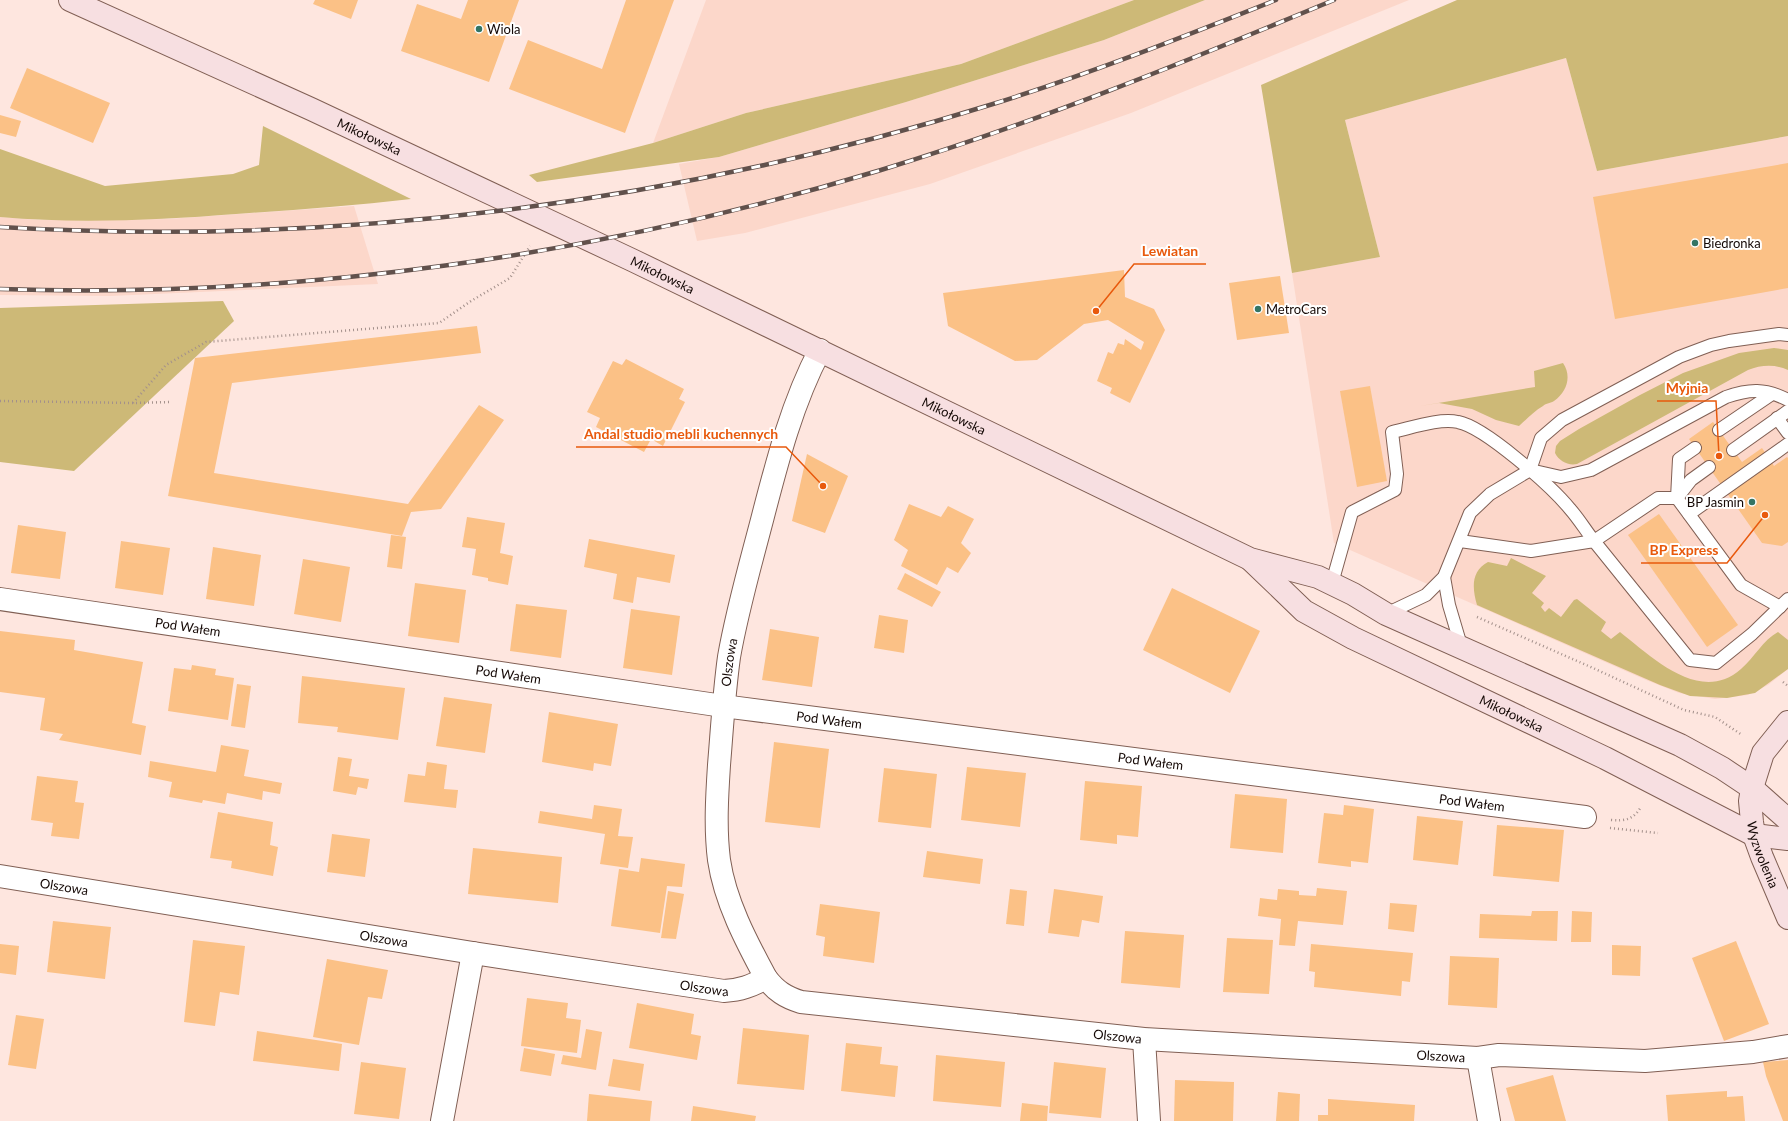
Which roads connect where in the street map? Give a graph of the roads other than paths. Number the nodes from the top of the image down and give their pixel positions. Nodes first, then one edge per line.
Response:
1 (70, 0) edge
2 (1788, 335) edge
3 (820, 350) junction
4 (1772, 394) junction
5 (1788, 400) edge
6 (1788, 411) edge
7 (1777, 418) junction
8 (1719, 430) dead end
9 (1788, 433) edge
10 (1788, 444) edge
11 (1695, 448) dead end
12 (1733, 450) dead end
13 (1708, 467) dead end
14 (1530, 470) junction
15 (1677, 498) junction
16 (1689, 514) junction
17 (1460, 541) junction
18 (1594, 541) junction
19 (1250, 559) junction
20 (1444, 577) junction
21 (1332, 583) junction
22 (0, 599) edge
23 (1784, 603) edge
24 (1386, 614) junction
25 (1462, 649) junction
26 (723, 706) junction
27 (1788, 722) edge
28 (1752, 788) junction
29 (1585, 817) road end
30 (1788, 820) edge
31 (1754, 835) junction
32 (1788, 839) edge
33 (0, 876) edge
34 (1788, 918) edge
35 (473, 953) junction
36 (766, 978) junction
37 (1144, 1039) junction
38 (1788, 1046) edge
39 (1478, 1058) junction
40 (442, 1121) edge
41 (1149, 1121) edge
42 (1489, 1121) edge

1 - 3 main road, Mikołowska
2 - 14 lane
3 - 19 main road, Mikołowska
3 - 26 street, Olszowa
4 - 5 lane
4 - 8 lane
4 - 14 lane
6 - 7 lane
7 - 9 lane
7 - 12 lane
10 - 16 lane
11 - 15 lane
13 - 15 lane
14 - 17 lane
14 - 18 lane
14 - 21 lane
15 - 16 lane
15 - 18 lane
16 - 23 lane
17 - 18 lane
17 - 20 lane
18 - 23 lane
19 - 21 main road, Mikołowska
19 - 31 main road, Mikołowska
20 - 24 lane
20 - 25 lane
21 - 24 main road, Mikołowska
22 - 26 street, Pod Wałem
24 - 25 main road, Mikołowska
25 - 28 main road, Mikołowska
26 - 29 street, Pod Wałem
26 - 36 street, Olszowa
27 - 28 main road, Wyzwolenia
28 - 30 main road, Mikołowska
28 - 31 main road, Wyzwolenia
31 - 32 main road, Mikołowska
31 - 34 main road, Wyzwolenia
33 - 35 street, Olszowa
35 - 36 street, Olszowa
35 - 40 street
36 - 37 street, Olszowa
37 - 39 street, Olszowa
37 - 41 street
38 - 39 street, Olszowa
39 - 42 street, Olszowa

